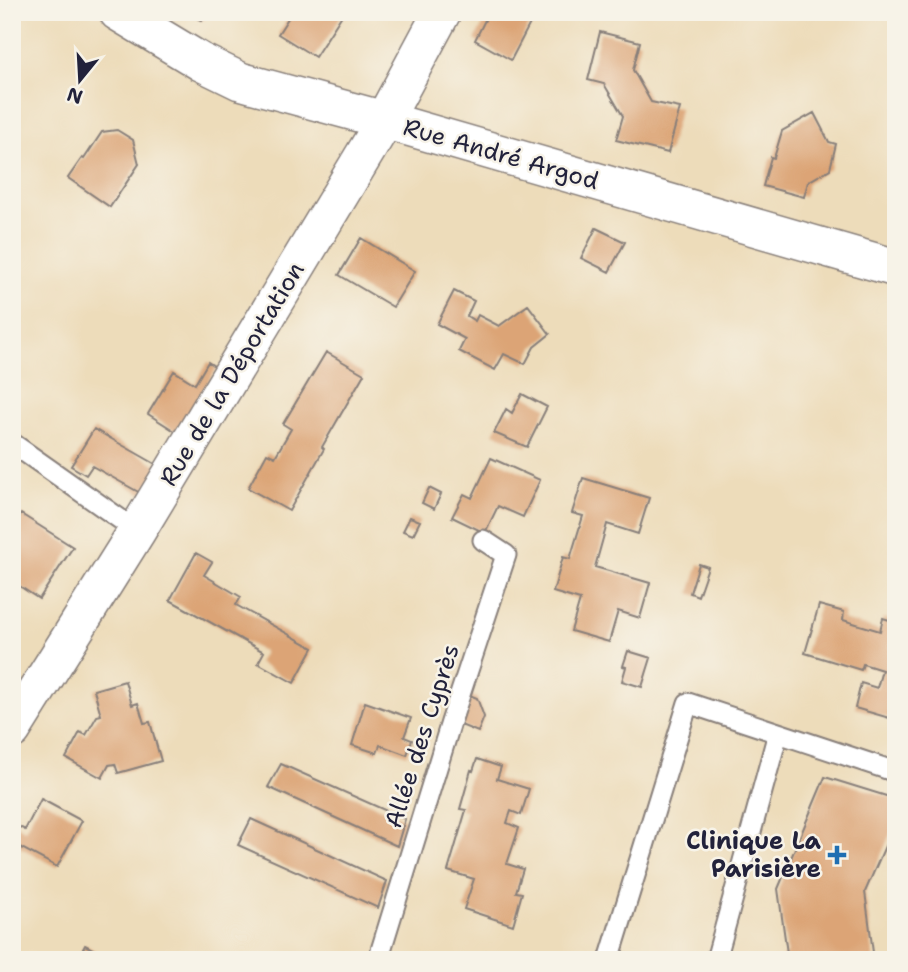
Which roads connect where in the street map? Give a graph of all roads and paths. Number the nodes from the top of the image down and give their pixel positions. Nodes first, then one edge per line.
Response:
1 (118, 12) edge
2 (442, 12) edge
3 (384, 120) junction
4 (896, 268) edge
5 (12, 443) edge
6 (137, 531) junction
7 (483, 540) dead end
8 (12, 730) edge
9 (778, 733) junction
10 (896, 772) edge
11 (378, 960) edge
12 (609, 960) edge
13 (716, 960) edge

1 - 3 street, Rue André Argod
2 - 3 street, Rue de la Déportation
3 - 4 street, Rue André Argod
3 - 6 street, Rue de la Déportation
5 - 6 lane
6 - 8 street, Rue de la Déportation
7 - 11 lane, Allée des Cyprès
9 - 10 lane
9 - 12 lane
9 - 13 lane

